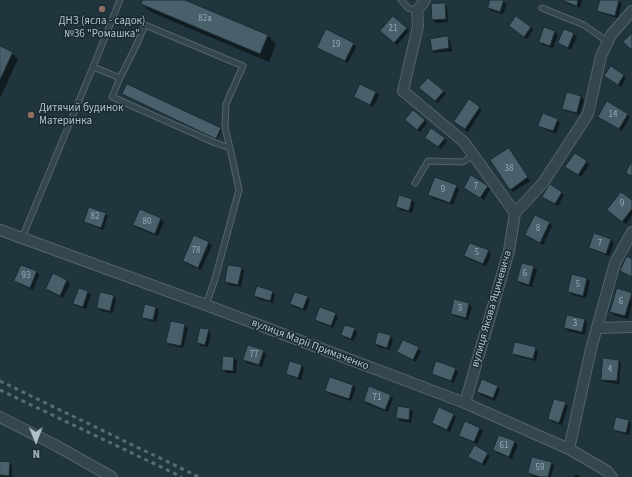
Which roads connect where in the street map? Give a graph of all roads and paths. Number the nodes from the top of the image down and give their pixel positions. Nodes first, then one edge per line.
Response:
1 (120, 0) edge
2 (401, 0) edge
3 (425, 0) edge
4 (542, 8) dead end
5 (416, 11) junction
6 (632, 11) edge
7 (608, 42) junction
8 (93, 67) junction
9 (120, 78) junction
10 (230, 148) junction
11 (473, 155) junction
12 (415, 183) dead end
13 (515, 213) junction
14 (0, 230) edge
15 (632, 232) edge
16 (22, 238) junction
17 (206, 305) junction
18 (632, 327) edge
19 (598, 328) junction
20 (465, 403) junction
21 (0, 417) edge
22 (569, 449) junction
23 (112, 477) edge
24 (612, 477) edge

1 - 8 lane
2 - 5 lane
3 - 5 street
4 - 7 lane
5 - 11 street
6 - 7 street
7 - 13 street
8 - 9 lane
8 - 16 lane
9 - 10 lane
9 - 10 lane
10 - 17 lane
11 - 12 lane
11 - 13 street
13 - 20 street, вулиця Якова Яциневича
14 - 16 street, вулиця Марії Примаченко
15 - 19 street
16 - 17 street, вулиця Марії Примаченко
17 - 20 street, вулиця Марії Примаченко
18 - 19 street
19 - 22 street
20 - 22 street, вулиця Марії Примаченко
21 - 23 street
22 - 24 street, вулиця Марії Примаченко

